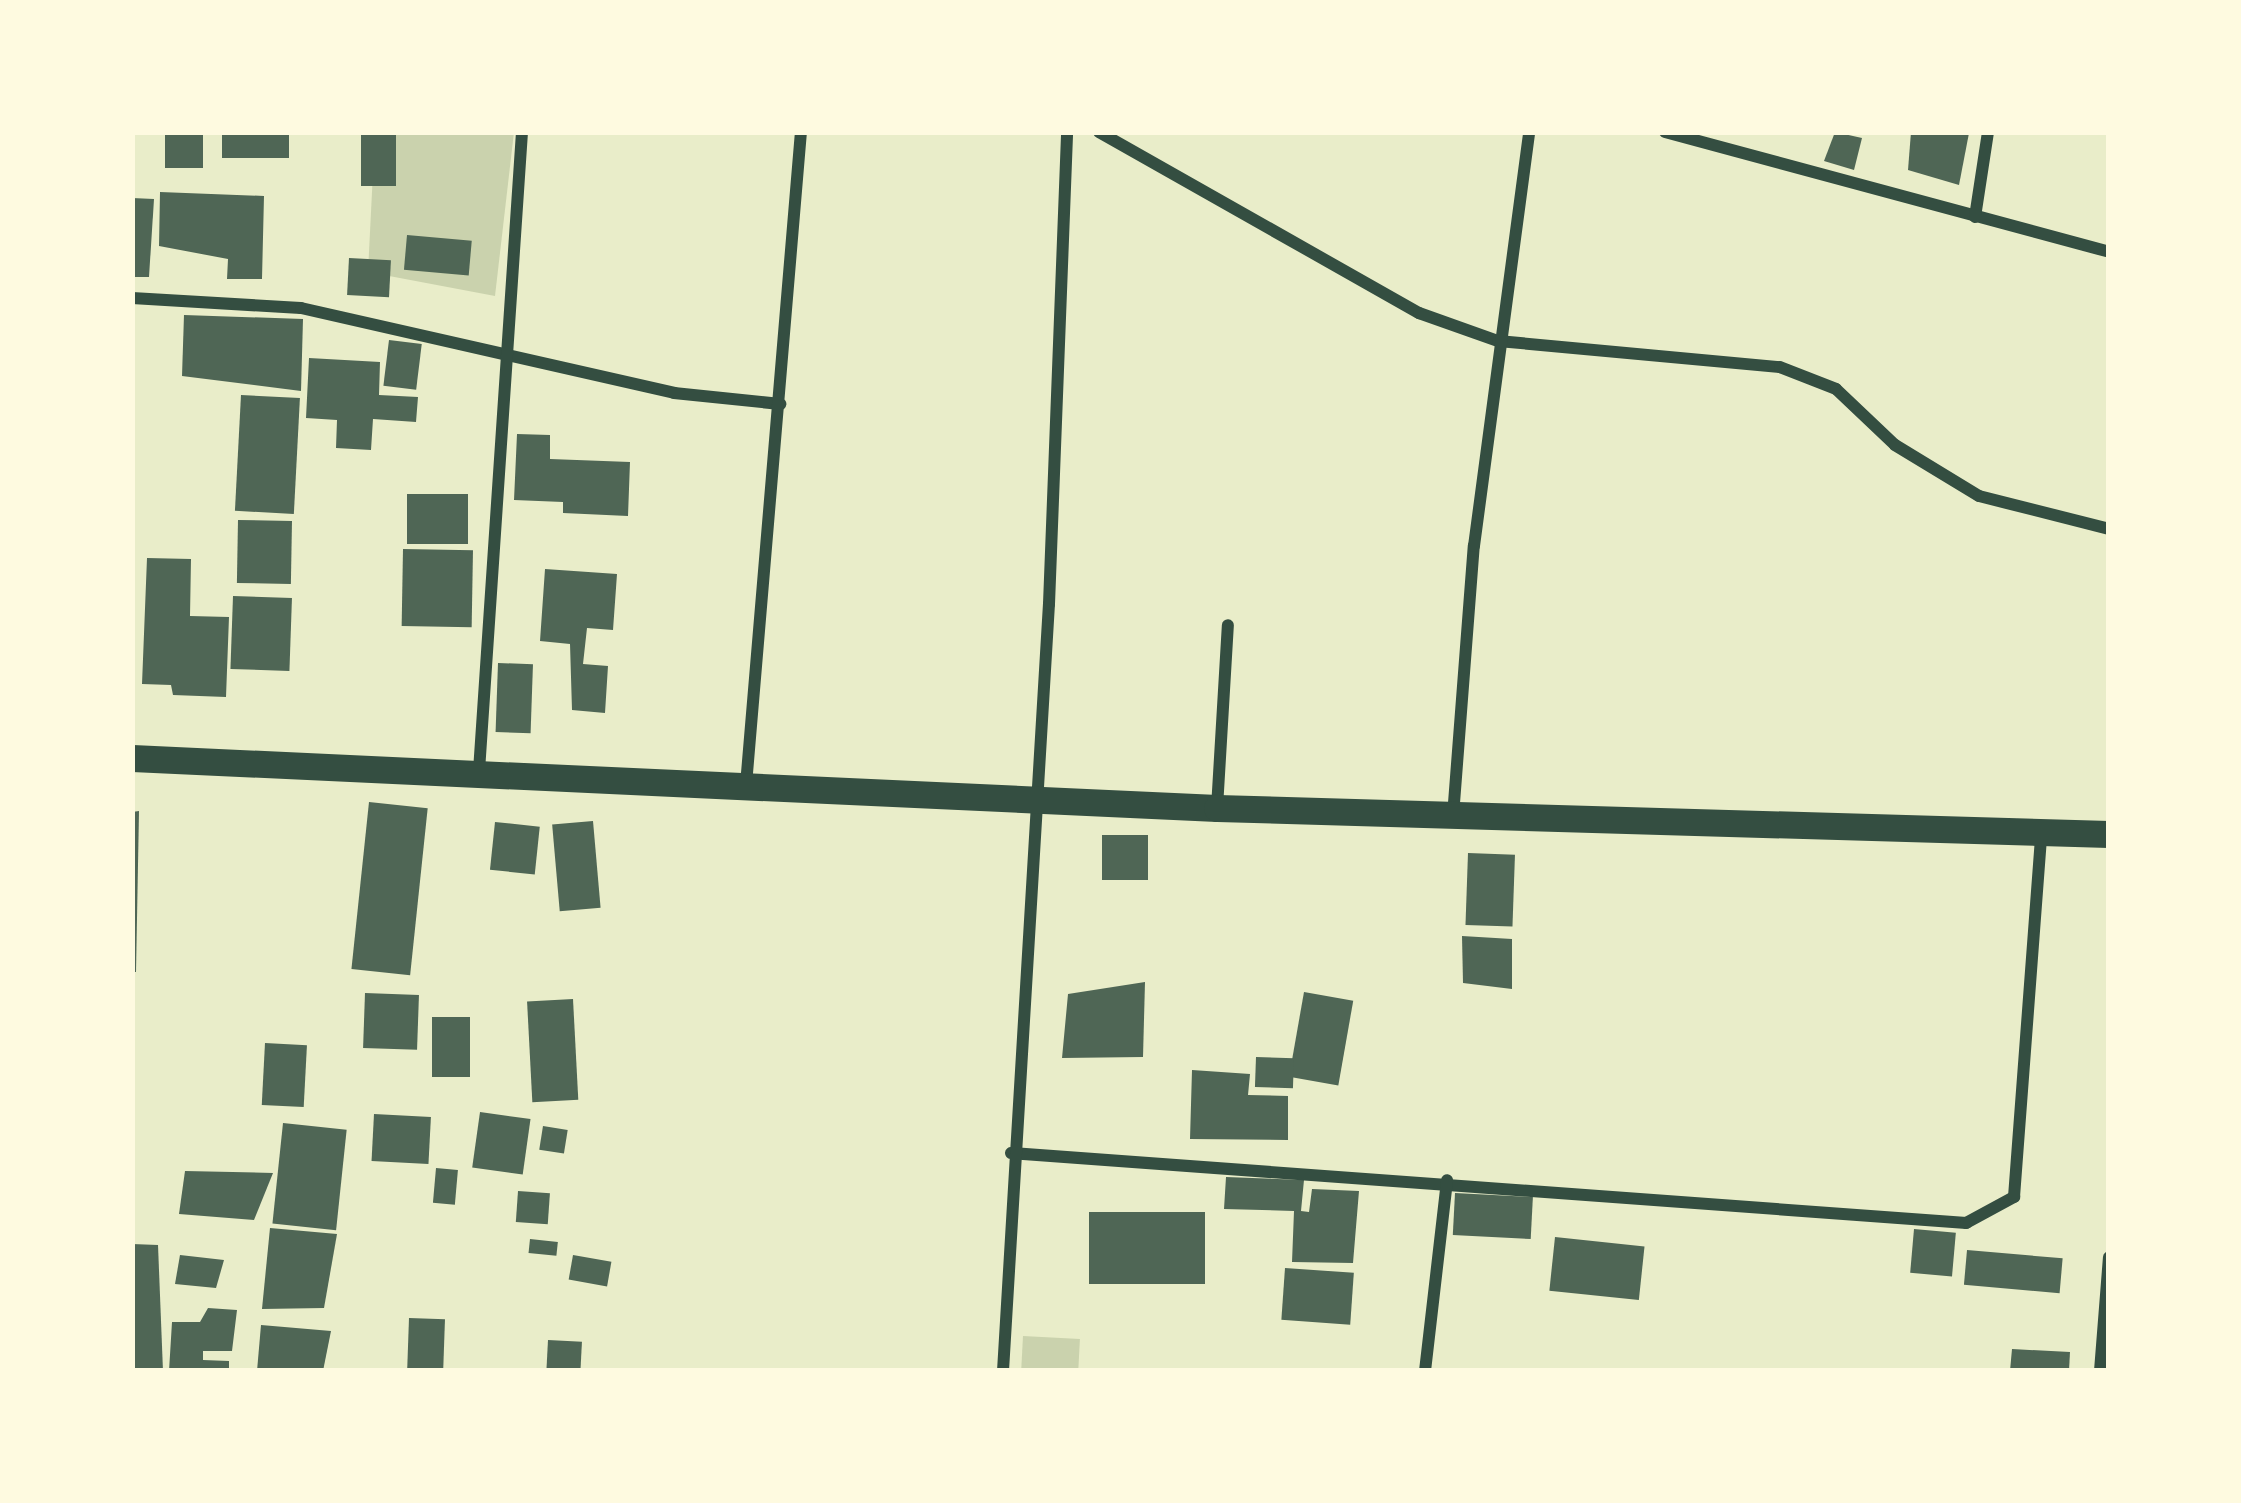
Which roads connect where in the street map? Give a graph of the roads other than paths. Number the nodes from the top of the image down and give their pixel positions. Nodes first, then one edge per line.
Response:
1 (522, 132) edge
2 (801, 132) edge
3 (1067, 132) edge
4 (1099, 132) edge
5 (1529, 132) edge
6 (1665, 132) edge
7 (1988, 132) edge
8 (1976, 217) junction
9 (2109, 252) edge
10 (132, 298) edge
11 (1498, 341) junction
12 (504, 349) junction
13 (780, 404) junction
14 (2109, 529) edge
15 (1228, 625) dead end
16 (132, 758) edge
17 (479, 773) junction
18 (746, 786) junction
19 (1036, 798) junction
20 (1217, 808) junction
21 (1453, 817) junction
22 (2109, 834) edge
23 (2041, 836) junction
24 (1011, 1154) junction
25 (1447, 1180) junction
26 (2109, 1257) edge
27 (1003, 1371) edge
28 (1425, 1371) edge
29 (2100, 1371) edge

1 - 12 street
2 - 13 street
3 - 19 street
4 - 11 street
5 - 11 street
6 - 8 street
7 - 8 street
8 - 9 street
10 - 12 street
11 - 14 street
11 - 21 street
12 - 13 street
12 - 17 street
13 - 18 street
15 - 20 street
16 - 17 main road
17 - 18 main road
18 - 19 main road
19 - 20 main road
19 - 24 street
20 - 21 main road
21 - 23 main road
22 - 23 main road
23 - 25 street
24 - 25 street
24 - 27 street
25 - 28 street
26 - 29 street

